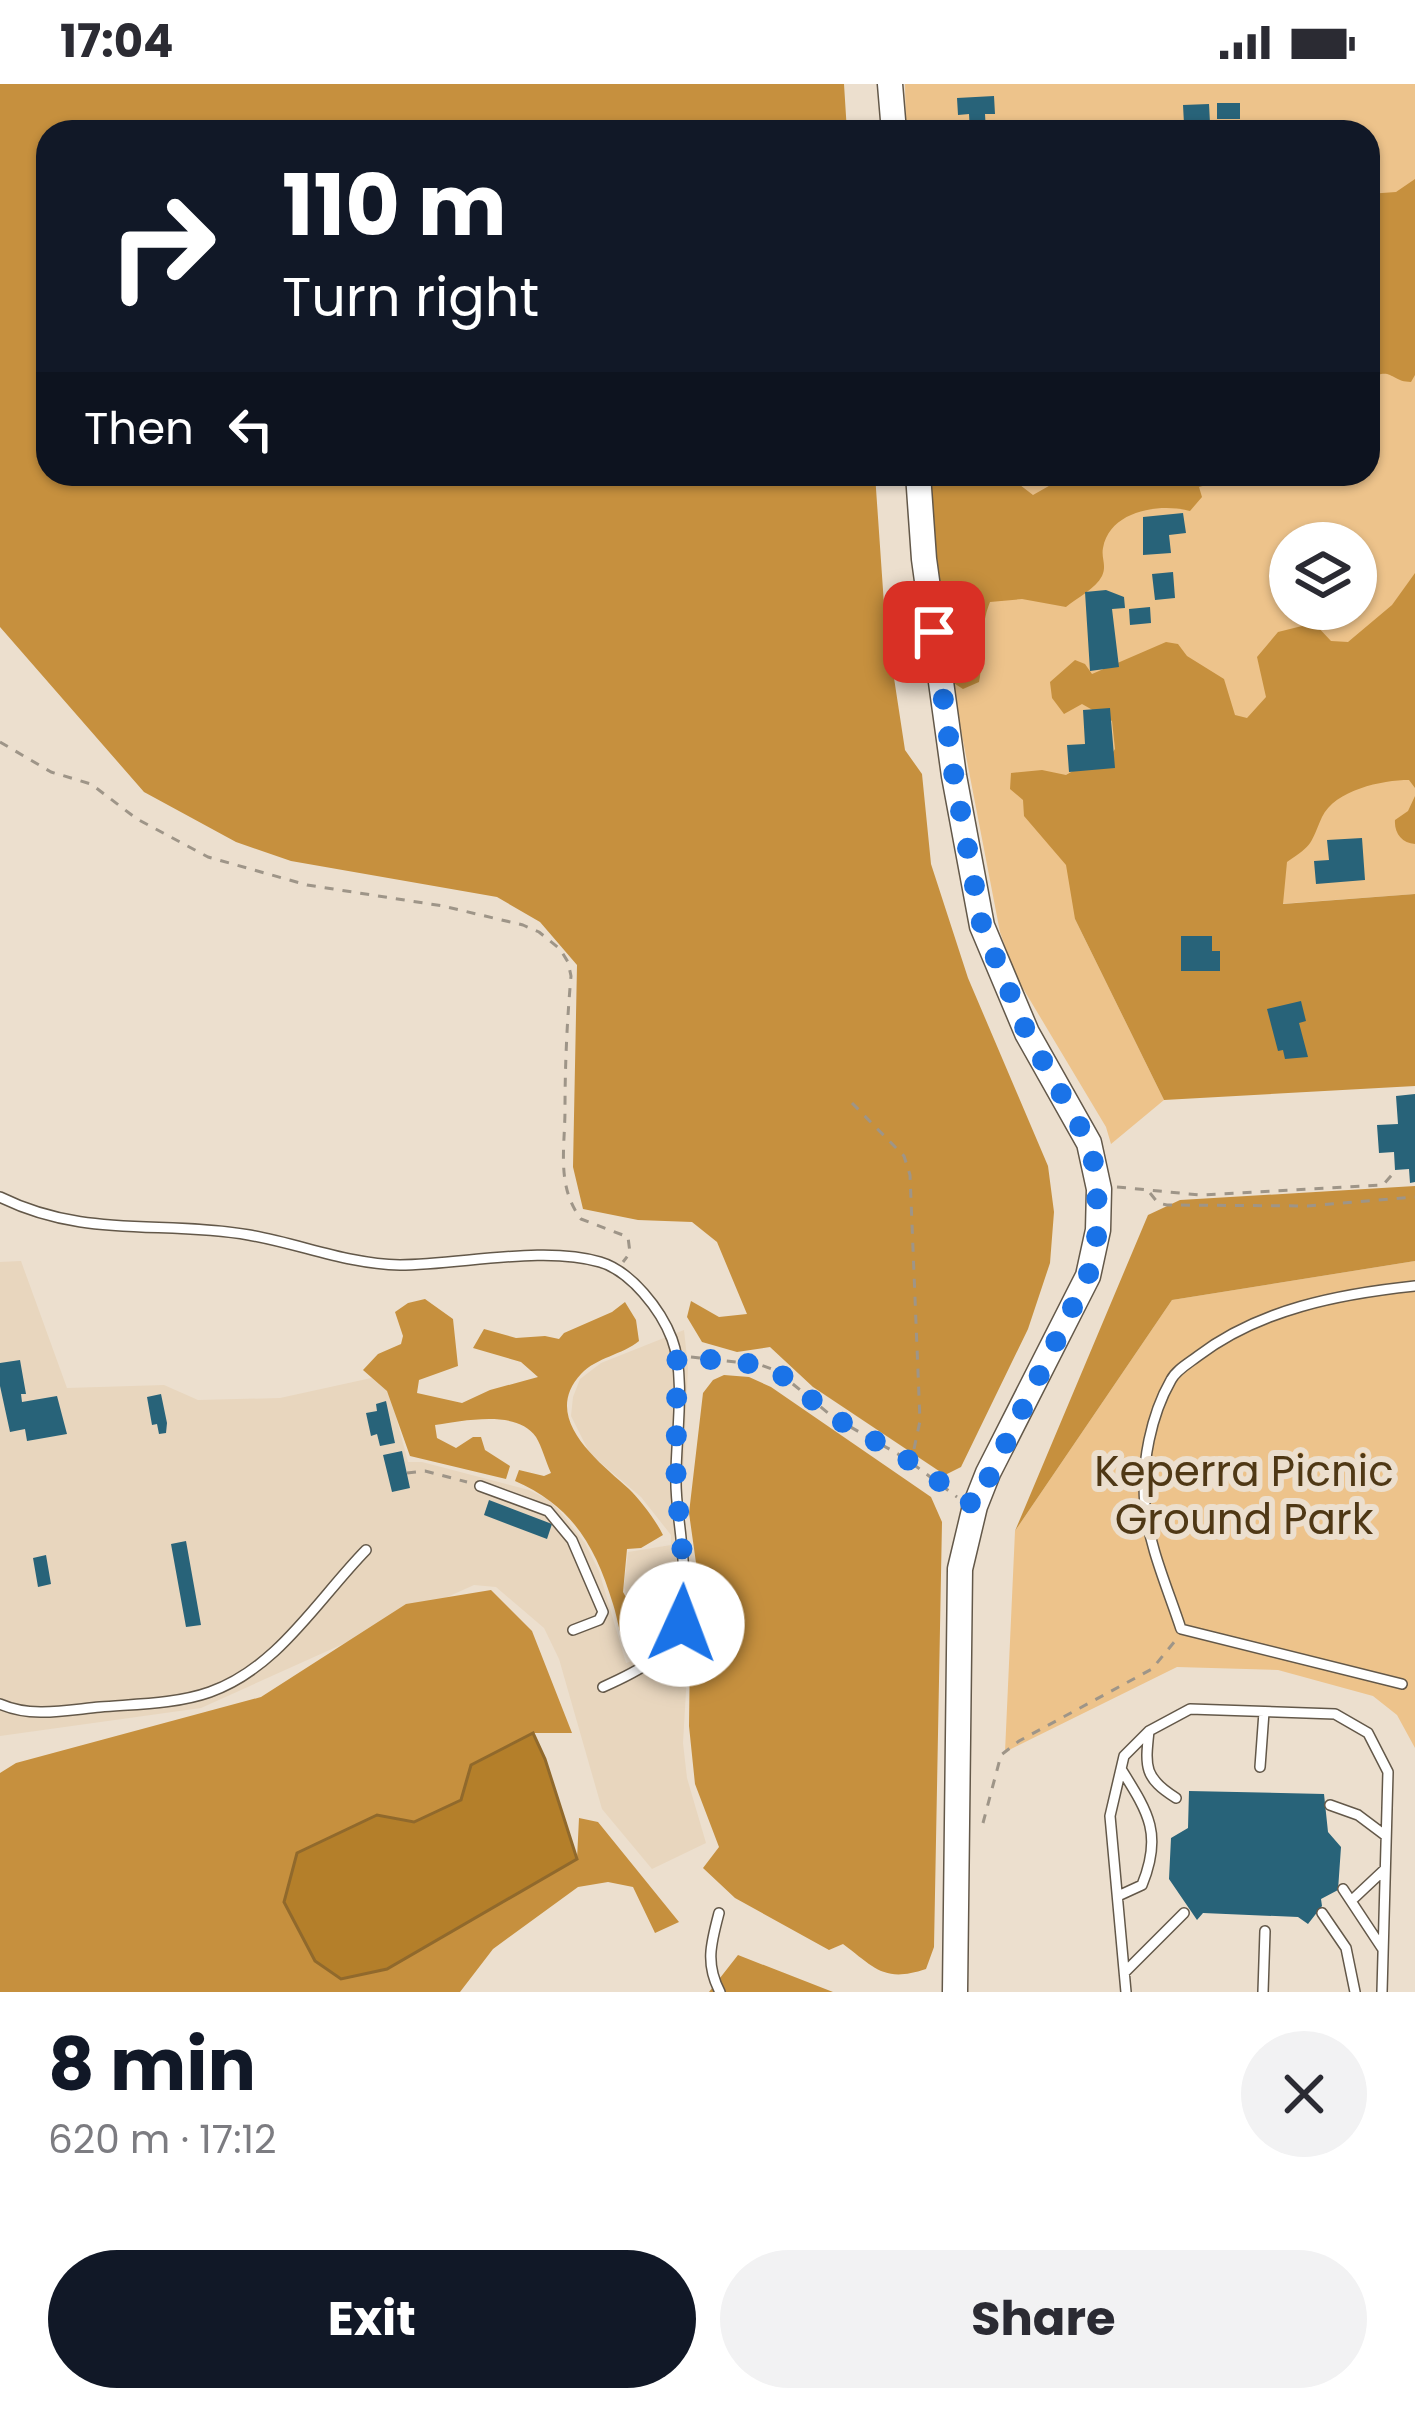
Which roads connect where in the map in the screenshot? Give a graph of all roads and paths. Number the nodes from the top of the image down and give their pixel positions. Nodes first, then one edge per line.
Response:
1 (890, 84) edge
2 (893, 120) edge
3 (919, 486) edge
4 (0, 742) edge
5 (852, 1103) dead end
6 (1396, 1170) dead end
7 (1116, 1187) dead end
8 (1149, 1191) junction
9 (0, 1197) edge
10 (1415, 1197) edge
11 (617, 1269) junction
12 (1415, 1286) edge
13 (677, 1356) junction
14 (911, 1463) junction
15 (407, 1474) dead end
16 (480, 1486) joint
17 (975, 1506) junction
18 (366, 1550) dead end
19 (1181, 1629) junction
20 (573, 1630) dead end
21 (1402, 1684) dead end
22 (603, 1687) dead end
23 (0, 1704) edge
24 (1264, 1712) junction
25 (1149, 1732) junction
26 (1260, 1767) dead end
27 (1121, 1769) junction
28 (1176, 1798) dead end
29 (1330, 1805) dead end
30 (982, 1823) dead end
31 (1386, 1836) junction
32 (1384, 1870) junction
33 (1343, 1889) dead end
34 (1118, 1896) junction
35 (1351, 1900) junction
36 (1322, 1912) dead end
37 (719, 1913) dead end
38 (1184, 1913) dead end
39 (1265, 1931) dead end
40 (1382, 1948) junction
41 (1125, 1972) junction
42 (720, 1992) edge
43 (955, 1992) edge
44 (1126, 1992) edge
45 (1263, 1992) edge
46 (1355, 1992) edge
47 (1382, 1992) edge

1 - 2 main road
3 - 17 main road
4 - 11 path
5 - 14 path
6 - 8 path
7 - 8 path
8 - 10 path
9 - 11 lane
11 - 13 lane
12 - 19 lane
13 - 14 path
13 - 22 lane
14 - 17 path
15 - 16 path
16 - 20 lane
17 - 43 main road
18 - 23 lane
19 - 21 lane
19 - 30 path
24 - 25 lane
24 - 26 lane
24 - 31 lane
25 - 27 lane
25 - 28 lane
27 - 34 lane
27 - 34 lane
29 - 31 lane
31 - 32 lane
32 - 35 lane
32 - 40 lane
33 - 35 lane
34 - 41 lane
35 - 40 lane
36 - 46 lane
37 - 42 lane
38 - 41 lane
39 - 45 lane
40 - 47 lane
41 - 44 lane

